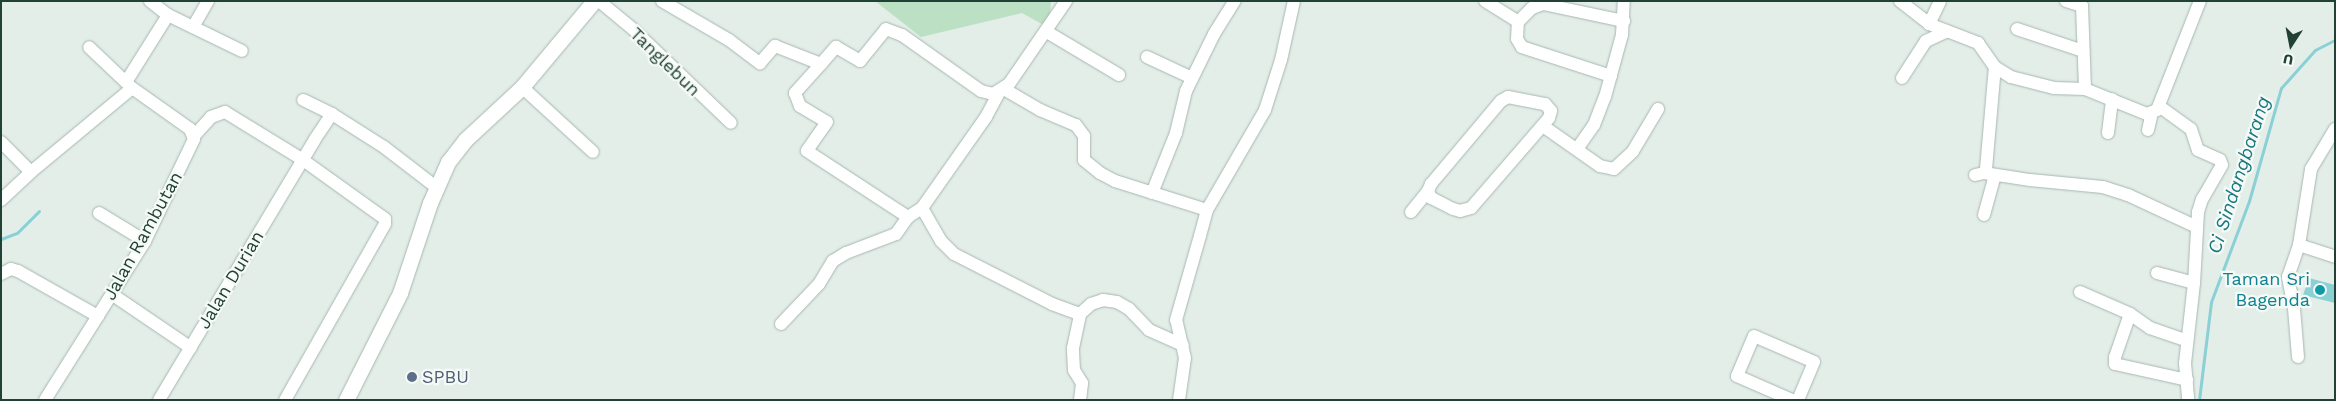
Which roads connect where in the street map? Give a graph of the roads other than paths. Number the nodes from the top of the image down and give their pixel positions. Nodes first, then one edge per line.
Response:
1 (150, 1) edge
2 (208, 1) edge
3 (594, 1) edge
4 (599, 1) edge
5 (662, 1) edge
6 (1066, 1) edge
7 (1235, 1) edge
8 (1294, 1) edge
9 (1485, 1) edge
10 (1624, 1) edge
11 (1900, 1) edge
12 (1940, 1) edge
13 (2066, 1) edge
14 (2200, 1) edge
15 (168, 15) junction
16 (1624, 21) junction
17 (1518, 22) junction
18 (1929, 24) junction
19 (193, 27) junction
20 (2017, 29) dead end
21 (1947, 31) junction
22 (1047, 32) junction
23 (89, 47) dead end
24 (242, 51) dead end
25 (2083, 51) junction
26 (1148, 57) dead end
27 (821, 64) junction
28 (1995, 67) junction
29 (1120, 75) dead end
30 (1611, 76) junction
31 (1192, 78) junction
32 (1902, 78) dead end
33 (129, 85) junction
34 (522, 86) junction
35 (2085, 90) junction
36 (1001, 91) junction
37 (2112, 99) junction
38 (303, 100) dead end
39 (1658, 109) dead end
40 (2156, 109) junction
41 (332, 114) junction
42 (730, 123) dead end
43 (1543, 126) junction
44 (2335, 128) edge
45 (2148, 130) dead end
46 (2108, 133) dead end
47 (194, 136) junction
48 (1, 142) edge
49 (1577, 149) junction
50 (593, 152) dead end
51 (303, 160) junction
52 (31, 172) junction
53 (1985, 174) junction
54 (436, 187) junction
55 (1428, 191) junction
56 (1152, 193) junction
57 (1, 200) edge
58 (922, 208) junction
59 (1207, 210) junction
60 (99, 212) dead end
61 (1411, 212) dead end
62 (1984, 215) dead end
63 (908, 218) junction
64 (2197, 227) junction
65 (145, 240) junction
66 (2299, 245) junction
67 (2335, 257) edge
68 (2157, 273) dead end
69 (1, 274) edge
70 (2194, 283) junction
71 (2080, 292) dead end
72 (113, 295) junction
73 (1080, 314) junction
74 (2130, 314) junction
75 (98, 316) junction
76 (781, 324) dead end
77 (2187, 341) junction
78 (1184, 345) junction
79 (191, 348) junction
80 (2298, 357) dead end
81 (2187, 380) junction
82 (45, 400) edge
83 (159, 400) edge
84 (285, 400) edge
85 (346, 400) edge
86 (1080, 400) edge
87 (1180, 400) edge
88 (1792, 400) edge
89 (1798, 400) edge
90 (2188, 400) edge

1 - 15 street
2 - 19 street
3 - 34 main road
4 - 42 street, Tanglebun
5 - 27 street
6 - 22 street
7 - 31 street
8 - 59 street
9 - 17 street
10 - 16 street
11 - 18 street
12 - 18 street
13 - 25 street
14 - 40 street
15 - 19 street
15 - 33 street
16 - 17 street
16 - 30 street
17 - 30 street
18 - 21 street
19 - 24 street
20 - 25 street
21 - 28 street
21 - 32 street
22 - 29 street
22 - 36 street
23 - 33 street
25 - 35 street
26 - 31 street
27 - 36 street
27 - 63 street
28 - 35 street
28 - 53 street
30 - 49 street
31 - 56 street
33 - 47 street
33 - 52 street
34 - 50 street
34 - 54 main road
35 - 37 street
36 - 56 street
36 - 58 street
37 - 40 street
37 - 46 street
38 - 41 street
39 - 49 street
40 - 45 street
40 - 64 street
41 - 51 street, Jalan Durian
41 - 54 street
43 - 49 street
43 - 55 street
43 - 55 street
44 - 66 street
47 - 51 street
47 - 65 street, Jalan Rambutan
48 - 52 street
51 - 79 street, Jalan Durian
51 - 84 street
52 - 57 street
53 - 62 street
53 - 64 street
54 - 85 main road
55 - 61 street
56 - 59 street
58 - 63 street
58 - 73 street
59 - 78 street
60 - 65 street
63 - 76 street
64 - 70 street
65 - 72 street, Jalan Rambutan
66 - 67 street
66 - 80 street
68 - 70 street
69 - 75 street
70 - 77 street
71 - 74 street
72 - 75 street, Jalan Rambutan
72 - 79 street
73 - 78 street
73 - 86 street
74 - 77 street
74 - 81 street
75 - 82 street, Jalan Rambutan
77 - 81 street
78 - 87 street
79 - 83 street, Jalan Durian
81 - 90 street
88 - 89 street

